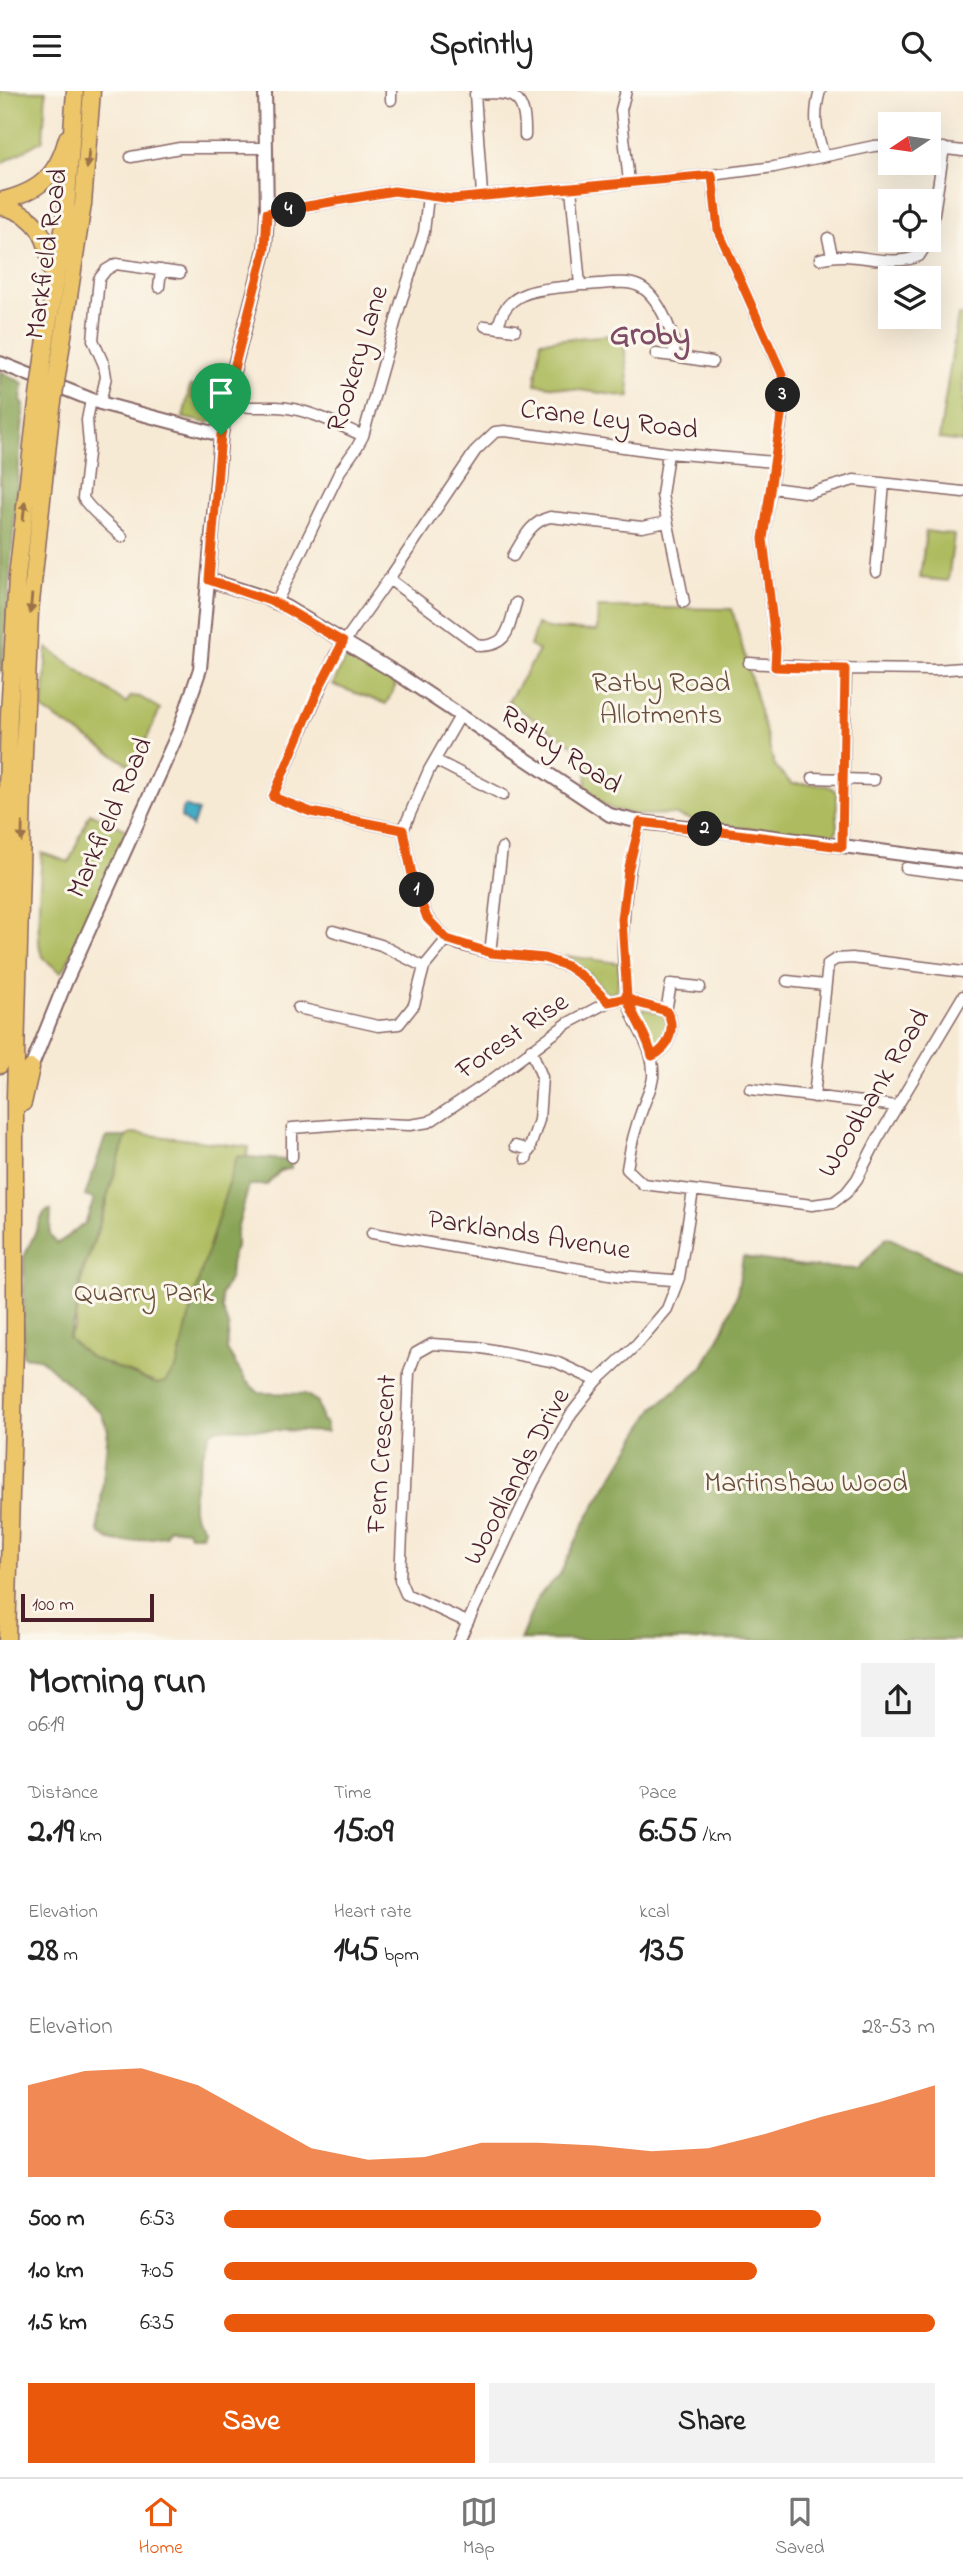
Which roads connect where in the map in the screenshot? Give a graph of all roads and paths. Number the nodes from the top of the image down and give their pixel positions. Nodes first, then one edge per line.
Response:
1 (92, 91) edge
2 (265, 91) edge
3 (626, 91) edge
4 (820, 91) edge
5 (75, 98) edge
6 (525, 136) dead end
7 (266, 145) junction
8 (878, 146) edge
9 (146, 147) dead end
10 (944, 148) joint
11 (963, 151) edge
12 (824, 156) junction
13 (131, 157) dead end
14 (712, 175) junction
15 (629, 181) junction
16 (571, 188) junction
17 (482, 194) junction
18 (428, 196) junction
19 (0, 204) edge
20 (267, 213) junction
21 (828, 238) dead end
22 (832, 255) junction
23 (821, 259) dead end
24 (161, 270) junction
25 (180, 273) dead end
26 (580, 285) junction
27 (159, 287) dead end
28 (53, 294) junction
29 (485, 326) dead end
30 (498, 328) junction
31 (515, 330) dead end
32 (52, 354) junction
33 (656, 355) dead end
34 (674, 356) junction
35 (712, 362) dead end
36 (0, 363) edge
37 (96, 401) junction
38 (227, 403) junction
39 (43, 413) junction
40 (221, 435) junction
41 (363, 436) junction
42 (668, 453) junction
43 (774, 462) junction
44 (884, 484) junction
45 (772, 488) junction
46 (963, 492) edge
47 (667, 522) junction
48 (106, 538) dead end
49 (513, 557) dead end
50 (876, 572) dead end
51 (389, 579) junction
52 (209, 580) junction
53 (684, 602) dead end
54 (276, 603) junction
55 (516, 603) dead end
56 (343, 642) junction
57 (749, 663) dead end
58 (775, 667) junction
59 (963, 668) edge
60 (845, 669) junction
61 (460, 716) junction
62 (435, 759) junction
63 (813, 778) dead end
64 (844, 778) junction
65 (874, 780) dead end
66 (487, 789) junction
67 (503, 795) dead end
68 (482, 801) dead end
69 (640, 822) junction
70 (403, 830) junction
71 (842, 847) junction
72 (502, 848) dead end
73 (963, 862) edge
74 (906, 868) dead end
75 (963, 875) edge
76 (333, 931) dead end
77 (447, 939) junction
78 (491, 953) junction
79 (424, 967) junction
80 (963, 972) edge
81 (787, 981) dead end
82 (824, 985) junction
83 (700, 987) dead end
84 (963, 996) edge
85 (627, 998) junction
86 (608, 1002) junction
87 (298, 1008) dead end
88 (666, 1011) junction
89 (531, 1049) junction
90 (652, 1056) junction
91 (0, 1065) edge
92 (31, 1068) joint
93 (750, 1089) dead end
94 (814, 1097) junction
95 (897, 1106) junction
96 (515, 1146) dead end
97 (15, 1157) junction
98 (292, 1157) dead end
99 (693, 1191) junction
100 (372, 1233) dead end
101 (679, 1278) junction
102 (597, 1381) junction
103 (467, 1622) junction
104 (7, 1640) edge
105 (459, 1640) edge

1 -> 32 highway, Markfield Road
2 - 7 street, Markfield Road
3 - 15 street
4 - 12 street
5 - 19 highway
5 - 28 highway, Markfield Road
6 - 17 street
7 - 9 street
7 - 13 street
7 - 20 street, Markfield Road
8 - 12 street
10 - 11 street
10 - 22 street
12 - 14 street
14 - 15 street
14 - 43 street
15 - 16 street
16 - 17 street
16 - 26 street
17 - 18 street
18 - 20 street
18 - 41 street, Rookery Lane
19 - 28 highway
20 - 38 street, Markfield Road
21 - 22 street
22 - 23 street
24 - 25 street
24 - 27 street
24 - 37 street
26 - 30 street
26 - 34 street
28 - 32 highway, Markfield Road
29 - 30 street
30 - 31 street
32 - 39 highway, Markfield Road, bridge
33 - 34 street
34 - 35 street
36 - 37 street
37 - 40 street
37 - 48 street
38 - 40 street, Markfield Road
38 - 41 street
91 -> 39 highway, Markfield Road
39 -> 97 highway, Markfield Road
40 - 52 street, Markfield Road
41 - 54 street, Rookery Lane
42 - 43 street, Crane Ley Road
42 - 47 street
42 - 51 street, Crane Ley Road
43 - 45 street
44 - 45 street
44 - 46 street
44 - 50 street
45 - 58 street
47 - 49 street
47 - 53 street
51 - 55 street
51 - 56 street
52 - 54 street, Ratby Road
52 - 92 street, Markfield Road
54 - 56 street, Ratby Road
56 - 61 street, Ratby Road
56 - 70 street
57 - 58 street
58 - 60 street
59 - 60 street
60 - 64 street
61 - 62 street
61 - 69 street, Ratby Road
62 - 66 street
62 - 70 street
63 - 64 street
64 - 65 street
64 - 71 street
66 - 67 street
66 - 68 street
69 - 71 street, Ratby Road
69 - 85 street
70 - 77 street
71 - 73 street, Ratby Road
72 - 78 street
74 - 75 street
76 - 79 street
77 - 78 street
77 - 79 street
78 - 86 street
79 - 87 street
80 - 82 street
81 - 82 street
82 - 94 street
83 - 88 street
84 - 95 street, Woodbank Road
85 - 86 street, Forest Rise
85 - 88 street
85 - 90 street
86 - 89 street, Forest Rise
88 - 90 street
89 - 96 street
89 - 98 street, Forest Rise
90 - 99 street, Woodbank Road
92 - 97 highway
93 - 94 street
94 - 95 street
95 - 99 street, Woodbank Road
97 - 104 highway, Markfield Road
99 - 101 street, Woodlands Drive
100 - 101 street, Parklands Avenue
101 - 102 street, Woodlands Drive
102 - 103 street, Woodlands Drive
102 - 103 street, Fern Crescent
103 - 105 street, Woodlands Drive

